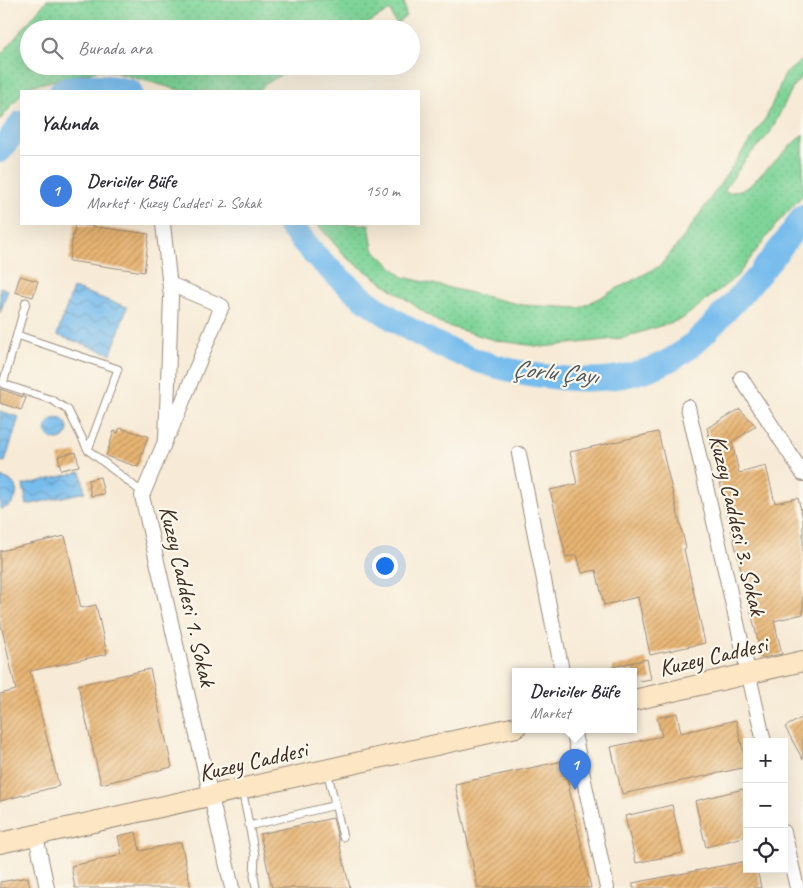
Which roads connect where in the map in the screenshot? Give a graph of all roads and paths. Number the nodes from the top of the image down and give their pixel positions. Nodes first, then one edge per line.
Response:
1 (163, 225) edge
2 (170, 284) junction
3 (26, 302) dead end
4 (17, 335) junction
5 (741, 378) dead end
6 (688, 407) dead end
7 (166, 439) junction
8 (88, 450) junction
9 (519, 454) dead end
10 (803, 474) edge
11 (143, 493) junction
12 (803, 661) edge
13 (561, 668) edge
14 (748, 674) junction
15 (637, 699) edge
16 (512, 728) edge
17 (575, 733) edge
18 (763, 738) edge
19 (327, 770) junction
20 (242, 789) junction
21 (210, 796) junction
22 (336, 805) junction
23 (249, 826) junction
24 (36, 836) junction
25 (343, 837) dead end
26 (0, 843) edge
27 (788, 849) edge
28 (47, 888) edge
29 (232, 888) edge
30 (256, 888) edge
31 (607, 888) edge
32 (797, 888) edge

1 - 2 street, Kuzey Caddesi 1. Sokak
2 - 7 street, Kuzey Caddesi 1. Sokak
2 - 7 street
3 - 4 lane
4 - 8 lane
4 - 8 lane
5 - 10 street
6 - 14 street, Kuzey Caddesi 3. Sokak
7 - 11 street, Kuzey Caddesi 1. Sokak
8 - 11 lane
9 - 13 street
11 - 21 street, Kuzey Caddesi 1. Sokak
12 - 14 street, Kuzey Caddesi
14 - 15 street, Kuzey Caddesi
14 - 18 street, Kuzey Caddesi 3. Sokak
16 - 19 street, Kuzey Caddesi
17 - 31 street
19 - 20 street, Kuzey Caddesi
19 - 22 lane
20 - 21 street, Kuzey Caddesi
20 - 23 lane
21 - 24 street, Kuzey Caddesi
21 - 29 street, Kuzey Caddesi 1. Sokak
22 - 23 lane
22 - 25 lane
23 - 30 lane
24 - 26 street, Kuzey Caddesi
24 - 28 street
27 - 32 street

